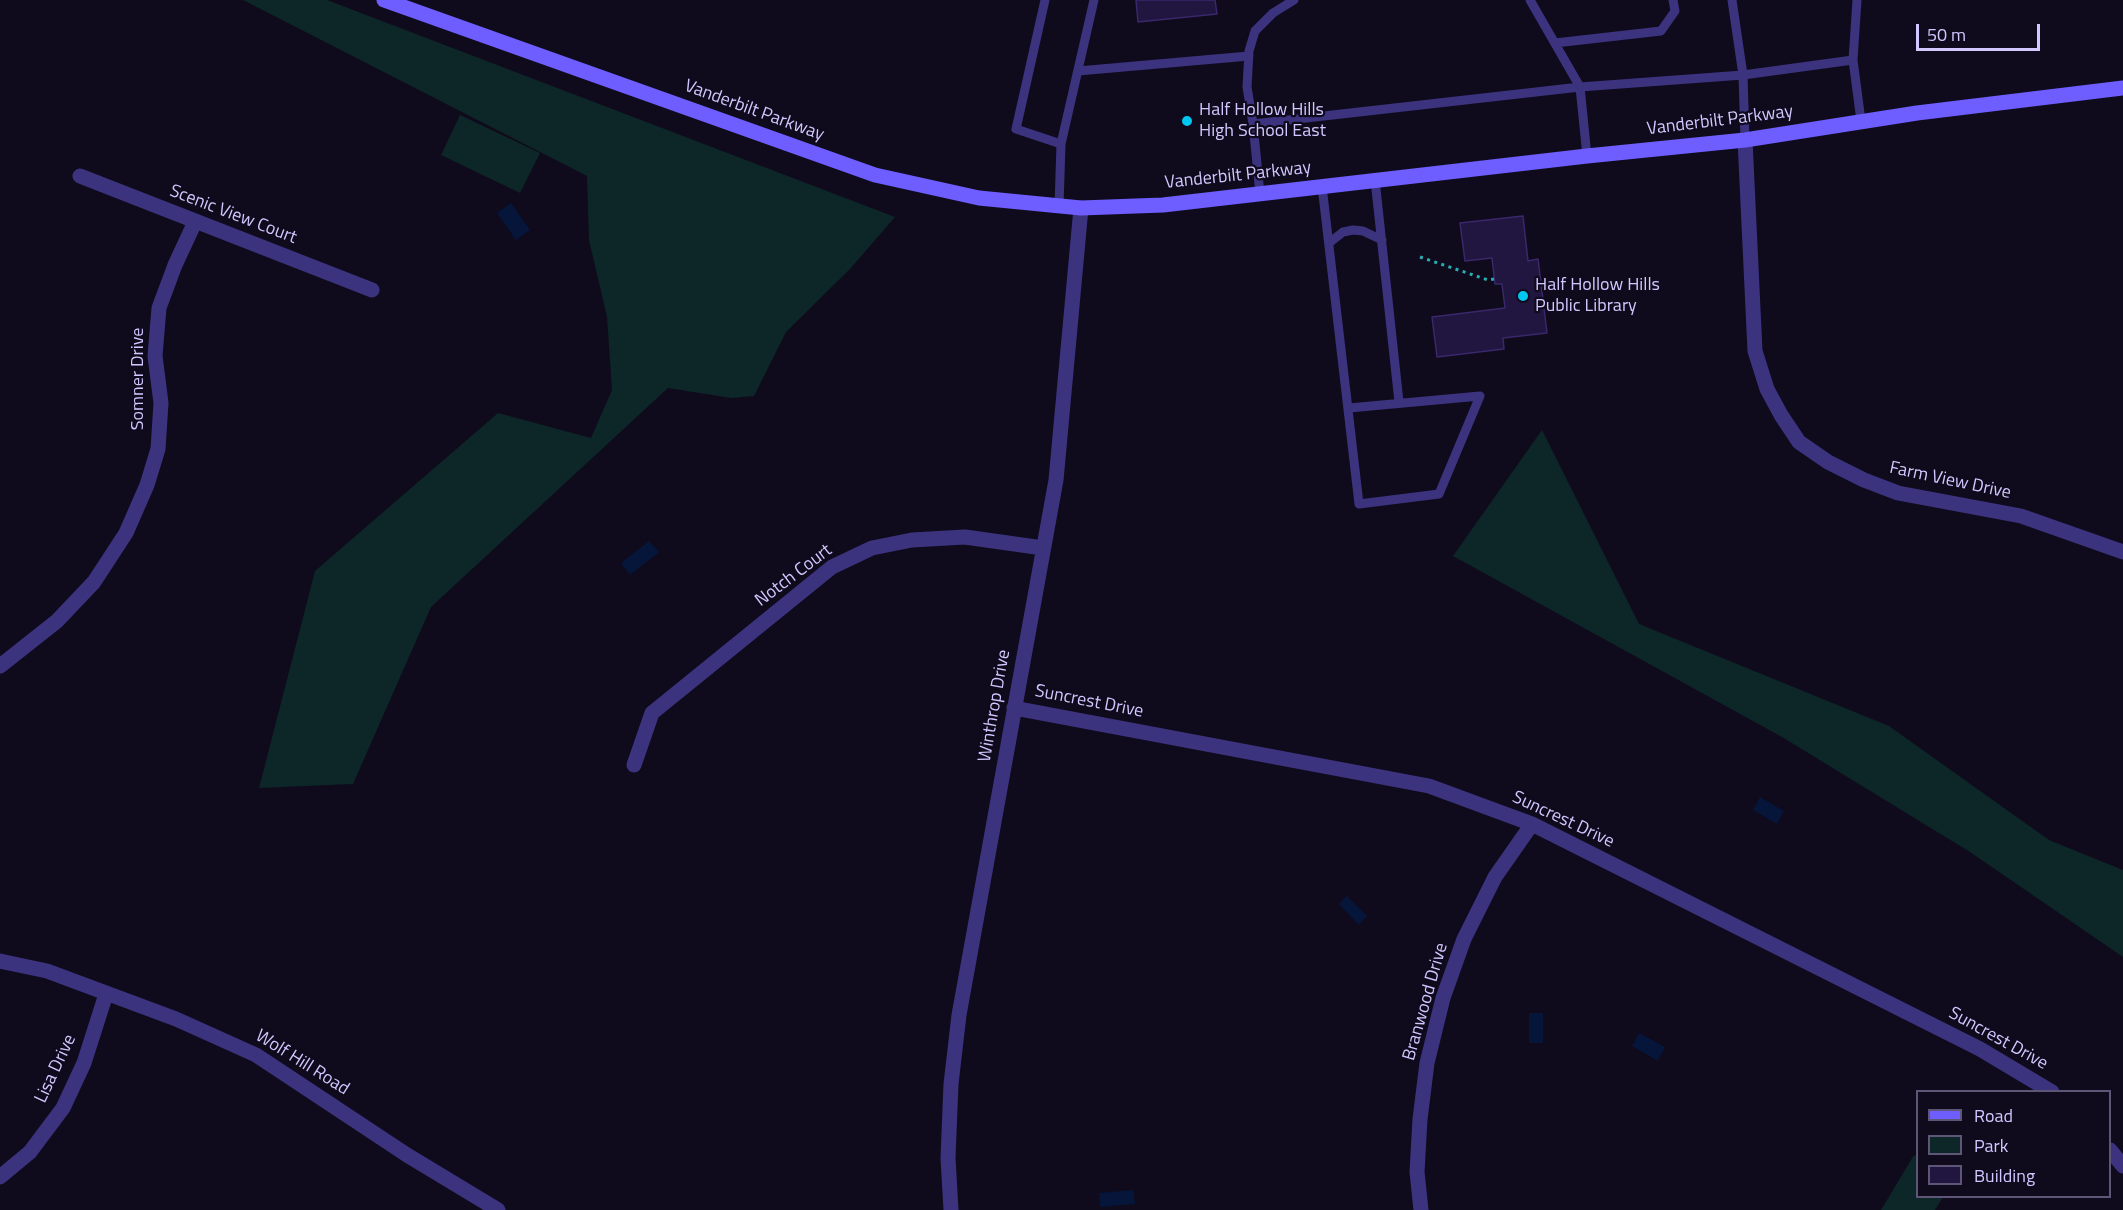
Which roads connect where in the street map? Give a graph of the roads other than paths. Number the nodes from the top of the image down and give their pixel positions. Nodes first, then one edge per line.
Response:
1 (384, 0) edge
2 (1045, 0) edge
3 (1094, 0) edge
4 (1294, 0) edge
5 (1530, 0) edge
6 (1673, 0) edge
7 (1732, 0) edge
8 (1857, 0) edge
9 (1555, 43) junction
10 (1249, 56) junction
11 (1853, 60) junction
12 (1078, 71) junction
13 (1743, 75) junction
14 (1580, 87) junction
15 (2123, 88) edge
16 (1861, 121) junction
17 (1253, 124) junction
18 (1745, 140) junction
19 (1061, 144) junction
20 (1587, 156) junction
21 (80, 176) dead end
22 (1375, 180) junction
23 (1322, 186) junction
24 (1260, 194) junction
25 (1059, 206) junction
26 (1081, 208) junction
27 (195, 222) junction
28 (1382, 240) junction
29 (1329, 243) junction
30 (372, 290) dead end
31 (1399, 402) junction
32 (1349, 408) junction
33 (1042, 548) junction
34 (2123, 552) edge
35 (0, 666) edge
36 (1014, 708) junction
37 (634, 765) dead end
38 (1532, 824) junction
39 (0, 961) edge
40 (106, 994) junction
41 (2049, 1090) edge
42 (2111, 1152) edge
43 (2123, 1166) edge
44 (0, 1177) edge
45 (498, 1210) edge
46 (951, 1210) edge
47 (1421, 1210) edge

1 - 25 main road, Vanderbilt Parkway
2 - 19 lane
3 - 12 lane
4 - 10 lane
5 - 9 lane
6 - 9 lane
7 - 13 lane
8 - 11 lane
9 - 14 lane
10 - 12 lane
10 - 17 lane
11 - 13 lane
11 - 16 lane
12 - 19 lane
13 - 14 lane
13 - 18 lane
14 - 17 lane
14 - 20 lane
15 - 16 main road, Vanderbilt Parkway
16 - 18 main road, Vanderbilt Parkway
17 - 24 lane
18 - 20 main road, Vanderbilt Parkway
18 - 34 street, Farm View Drive
19 - 25 lane
20 - 22 main road, Vanderbilt Parkway
21 - 27 street, Scenic View Court
22 - 23 main road, Vanderbilt Parkway
22 - 28 lane
23 - 24 main road, Vanderbilt Parkway
23 - 29 lane
24 - 26 main road, Vanderbilt Parkway
25 - 26 main road, Vanderbilt Parkway
26 - 33 street, Winthrop Drive
27 - 30 street, Scenic View Court
27 - 35 street, Somner Drive
28 - 29 lane
28 - 31 lane
29 - 32 lane
31 - 32 lane
31 - 32 lane
33 - 36 street, Winthrop Drive
33 - 37 street, Notch Court
36 - 38 street, Suncrest Drive
36 - 46 street, Winthrop Drive
38 - 41 street, Suncrest Drive
38 - 47 street, Branwood Drive
39 - 40 street, Wolf Hill Road
40 - 44 street, Lisa Drive
40 - 45 street, Wolf Hill Road
42 - 43 street

